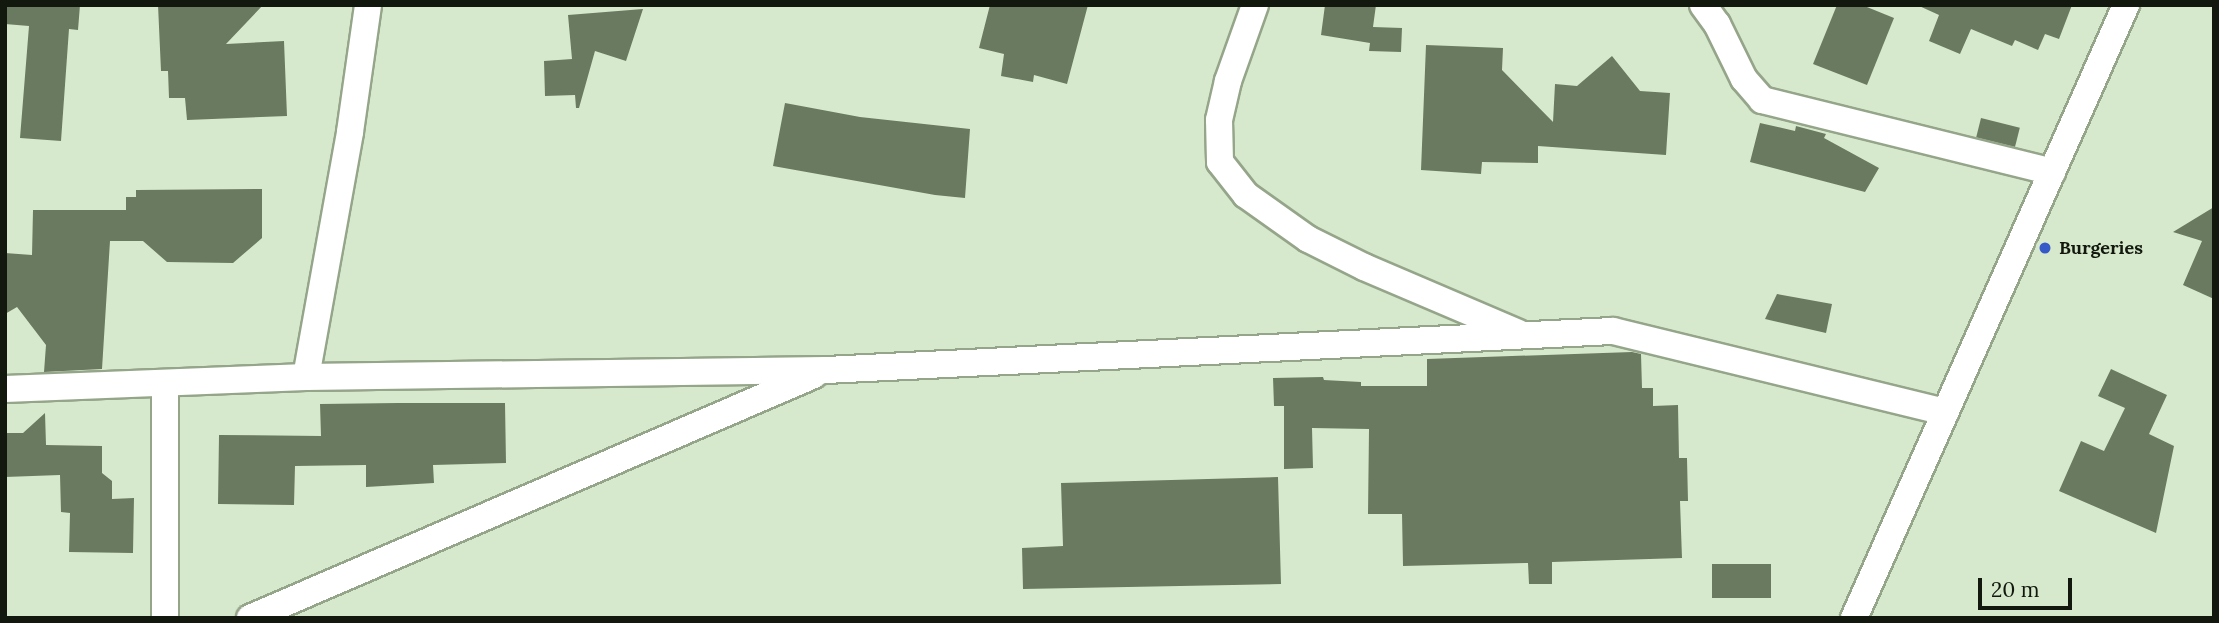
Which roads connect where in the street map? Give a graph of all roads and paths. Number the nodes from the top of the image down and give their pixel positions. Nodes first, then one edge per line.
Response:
1 (368, 5) edge
2 (1255, 5) edge
3 (1703, 5) edge
4 (2126, 5) edge
5 (2052, 172) junction
6 (1523, 335) junction
7 (826, 370) junction
8 (306, 377) junction
9 (165, 385) junction
10 (5, 389) edge
11 (1945, 412) junction
12 (165, 618) edge
13 (250, 618) edge
14 (1854, 618) edge

1 - 8 street
2 - 6 street
3 - 5 street
4 - 5 street
5 - 11 street
6 - 7 street
6 - 11 street
7 - 8 street
7 - 13 street
8 - 9 street
9 - 10 street
9 - 12 street
11 - 14 street

